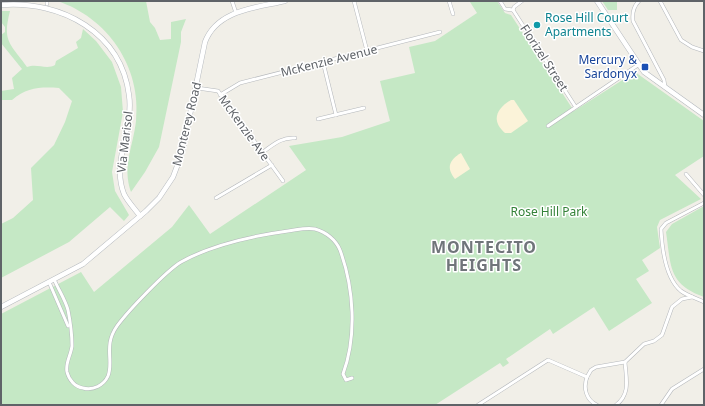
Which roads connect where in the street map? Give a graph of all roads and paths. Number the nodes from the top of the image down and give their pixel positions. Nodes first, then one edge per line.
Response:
1 (232, 1) edge
2 (285, 1) edge
3 (354, 1) edge
4 (449, 1) edge
5 (500, 1) edge
6 (522, 1) edge
7 (597, 1) edge
8 (639, 1) edge
9 (660, 1) edge
10 (47, 2) edge
11 (1, 5) edge
12 (513, 10) junction
13 (236, 13) junction
14 (453, 14) dead end
15 (440, 32) dead end
16 (367, 51) junction
17 (704, 51) edge
18 (323, 62) junction
19 (638, 65) junction
20 (665, 87) junction
21 (197, 88) junction
22 (220, 95) junction
23 (575, 106) junction
24 (364, 108) dead end
25 (336, 115) junction
26 (704, 115) edge
27 (318, 119) dead end
28 (548, 126) dead end
29 (295, 138) dead end
30 (263, 152) junction
31 (272, 165) junction
32 (686, 174) dead end
33 (283, 181) dead end
34 (704, 195) edge
35 (216, 198) dead end
36 (704, 203) edge
37 (140, 216) junction
38 (52, 280) junction
39 (692, 297) junction
40 (704, 302) edge
41 (1, 307) edge
42 (68, 309) junction
43 (62, 311) junction
44 (72, 346) junction
45 (626, 362) junction
46 (704, 369) edge
47 (588, 377) junction
48 (352, 378) dead end
49 (478, 405) edge
50 (597, 405) edge
51 (616, 405) edge
52 (661, 405) edge

1 - 13 street
2 - 13 street, Monterey Road
3 - 16 street
4 - 14 street
5 - 12 street
6 - 12 street
7 - 19 street
8 - 20 street
9 - 17 street
10 - 11 street, Via Marisol
10 - 37 street, Via Marisol
12 - 23 street, Florizel Street
13 - 21 street, Monterey Road
15 - 16 street, McKenzie Avenue
16 - 18 street, McKenzie Avenue
18 - 22 street, McKenzie Avenue
18 - 25 street
19 - 20 street
19 - 23 street
20 - 26 street
21 - 22 street, McKenzie Ave
21 - 37 street, Monterey Road
22 - 30 street, McKenzie Ave
23 - 28 street
24 - 25 street
25 - 27 street
29 - 30 street
30 - 31 street, McKenzie Ave
31 - 33 street, McKenzie Ave
31 - 35 street
32 - 34 street
36 - 39 street
37 - 38 street, Monterey Road
38 - 41 street, Monterey Road
38 - 42 street
38 - 43 street
39 - 40 street
39 - 45 street
42 - 43 street
42 - 44 street
43 - 44 street
44 - 48 street
45 - 47 street
45 - 51 street
46 - 52 street
47 - 49 street
47 - 50 street

